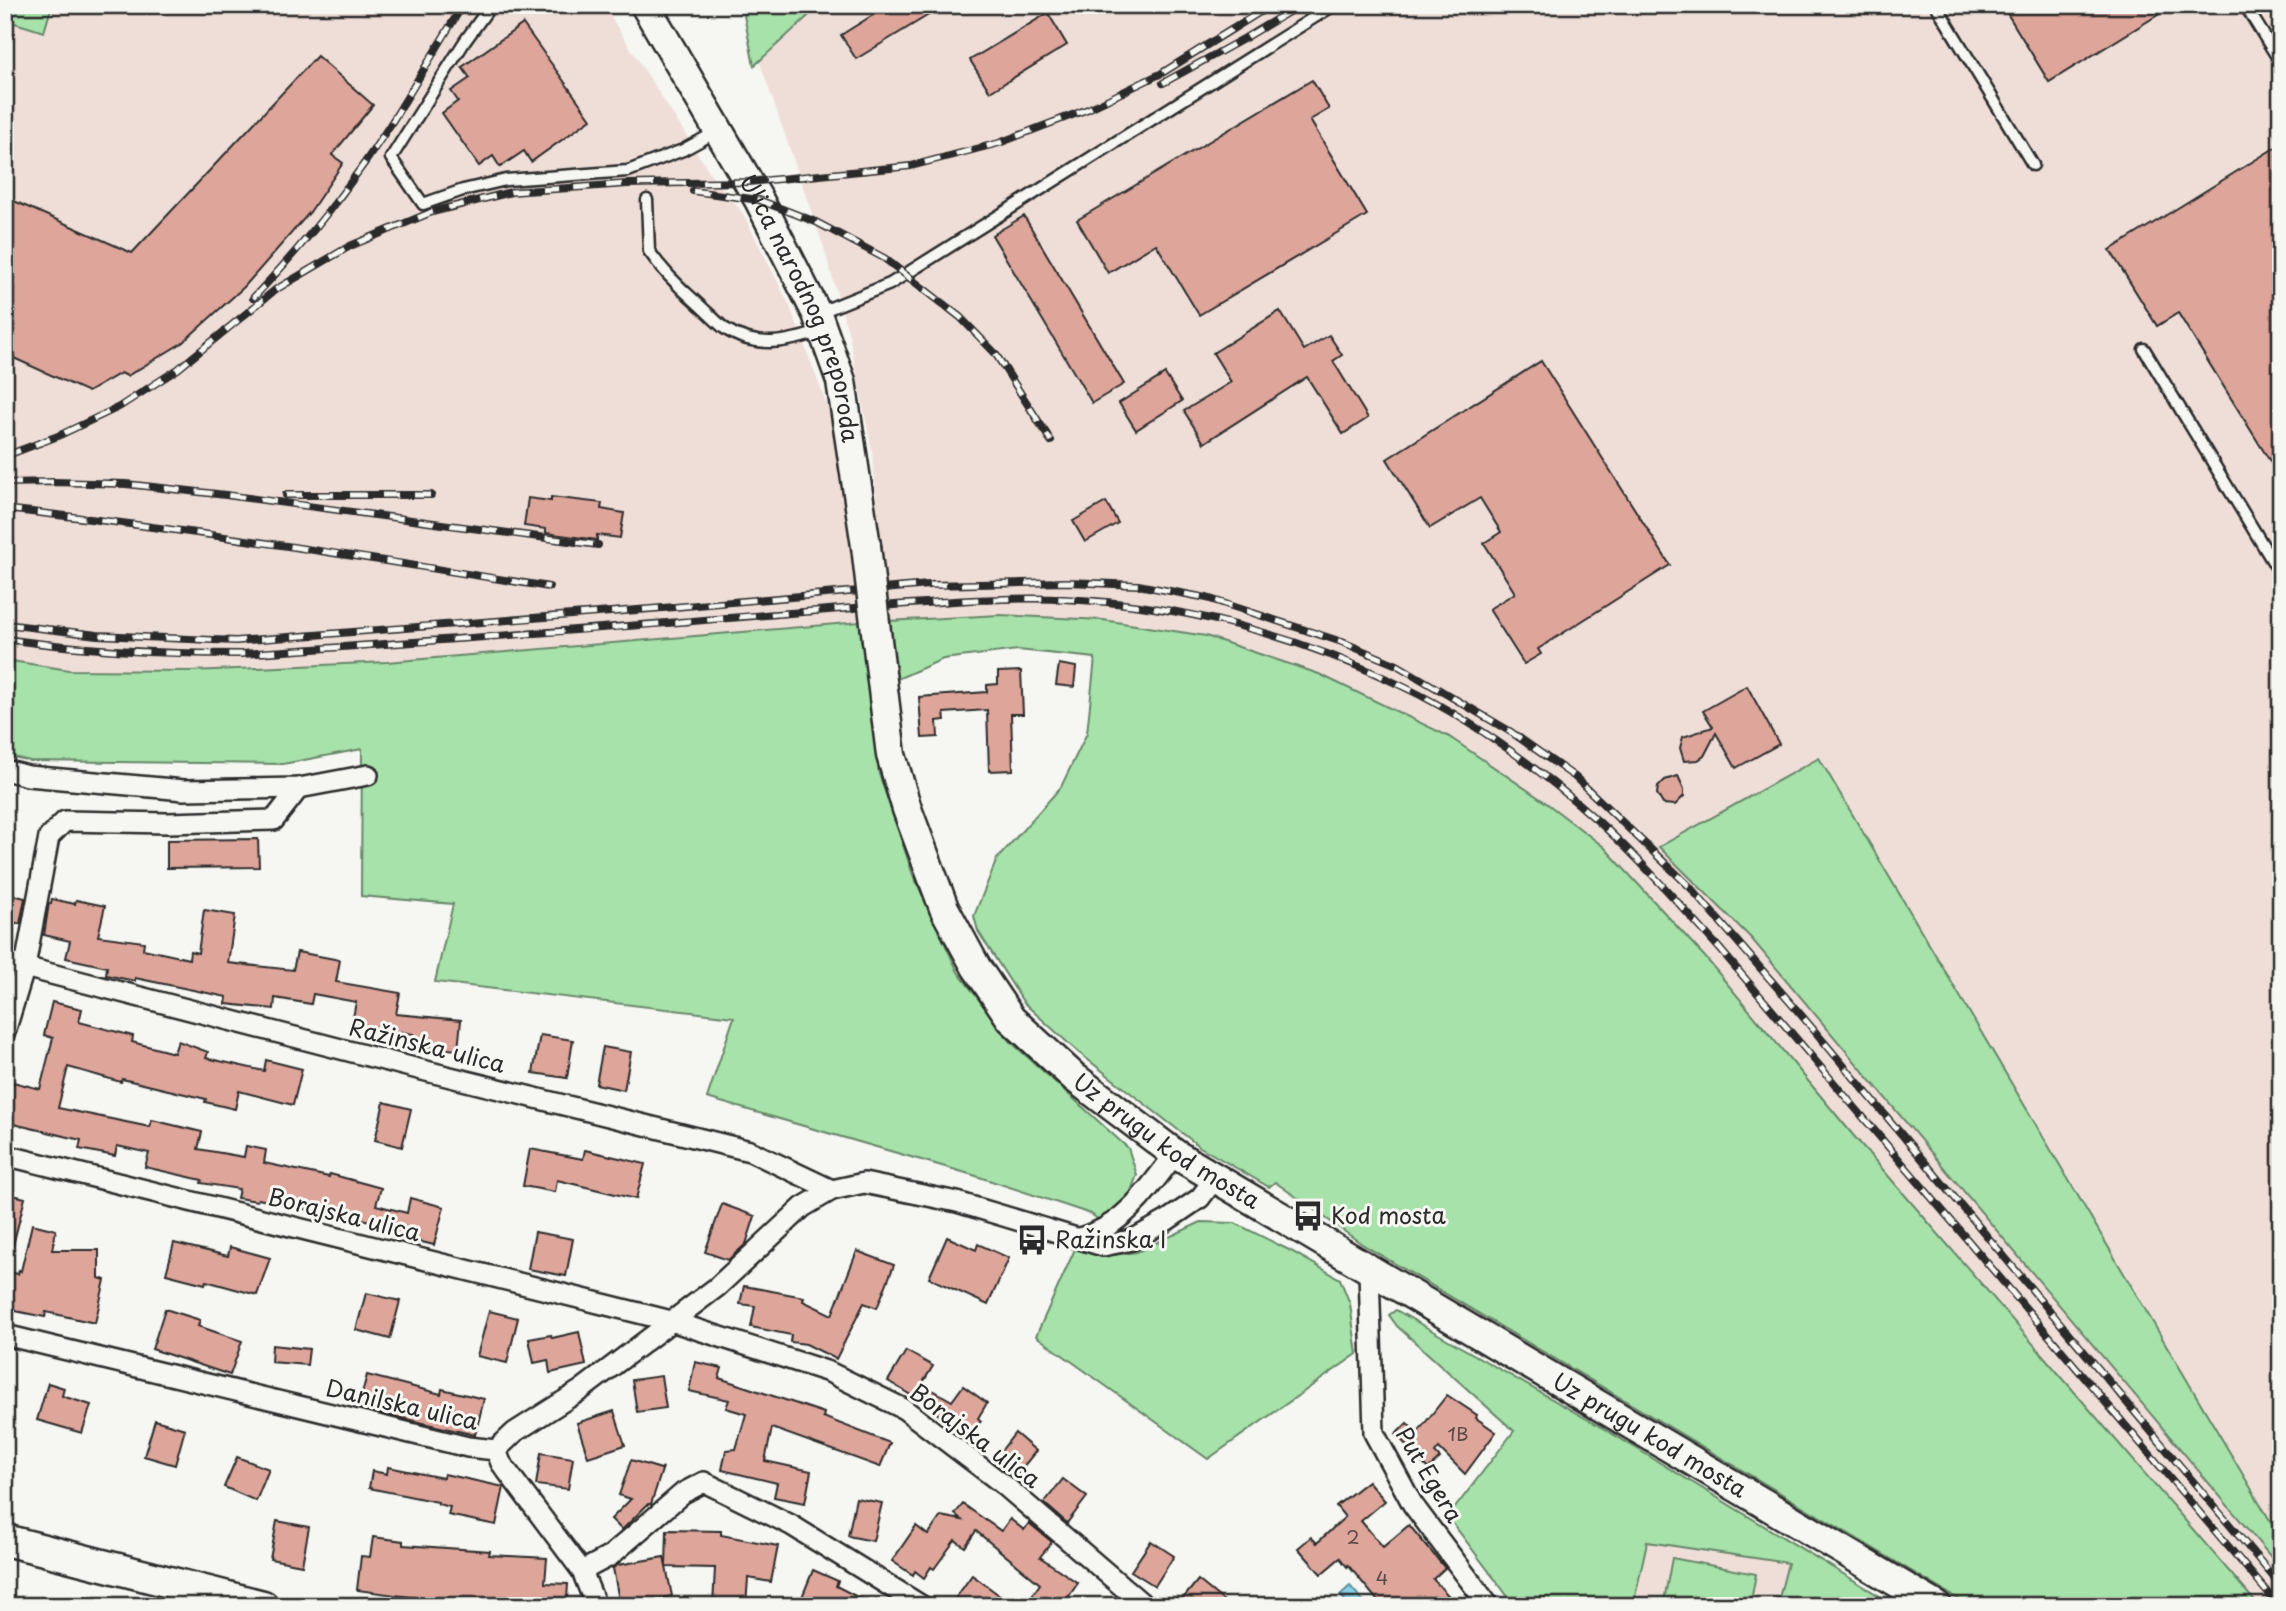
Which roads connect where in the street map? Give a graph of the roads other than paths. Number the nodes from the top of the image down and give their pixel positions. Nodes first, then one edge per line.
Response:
1 (491, 5) edge
2 (645, 5) edge
3 (1334, 5) edge
4 (1936, 5) edge
5 (2245, 5) edge
6 (2281, 63) edge
7 (718, 131) junction
8 (2033, 165) dead end
9 (647, 200) dead end
10 (820, 322) junction
11 (2144, 349) dead end
12 (2281, 575) edge
13 (877, 640) joint
14 (5, 770) edge
15 (368, 775) dead end
16 (299, 788) junction
17 (5, 962) edge
18 (25, 966) junction
19 (5, 1032) edge
20 (5, 1154) edge
21 (1175, 1154) junction
22 (1215, 1178) junction
23 (832, 1190) junction
24 (1080, 1238) junction
25 (1369, 1271) junction
26 (671, 1321) junction
27 (5, 1335) edge
28 (496, 1450) junction
29 (5, 1539) edge
30 (582, 1571) junction
31 (263, 1606) edge
32 (596, 1606) edge
33 (922, 1606) edge
34 (1145, 1606) edge
35 (1489, 1606) edge
36 (1937, 1606) edge

1 - 7 lane
2 - 7 street, Ulica narodnog preporoda
3 - 10 lane
4 - 8 lane
5 - 6 lane
7 - 10 street, Ulica narodnog preporoda
9 - 10 lane
10 - 13 street, Ulica narodnog preporoda, bridge
11 - 12 lane
13 - 21 street, Uz prugu kod mosta
14 - 16 street
15 - 16 street
16 - 18 street
17 - 18 street, Ražinska ulica
18 - 19 street
18 - 23 street, Ražinska ulica
20 - 26 street, Borajska ulica
21 - 22 street, Uz prugu kod mosta
21 - 24 street
22 - 24 street
22 - 25 street, Uz prugu kod mosta
23 - 24 street
23 - 26 street
25 - 35 street, Put Egera
25 - 36 street, Uz prugu kod mosta
26 - 28 street
26 - 34 street, Borajska ulica
27 - 28 street, Danilska ulica
28 - 30 street, Danilska ulica
29 - 31 main road
30 - 32 street, Danilska ulica
30 - 33 street

